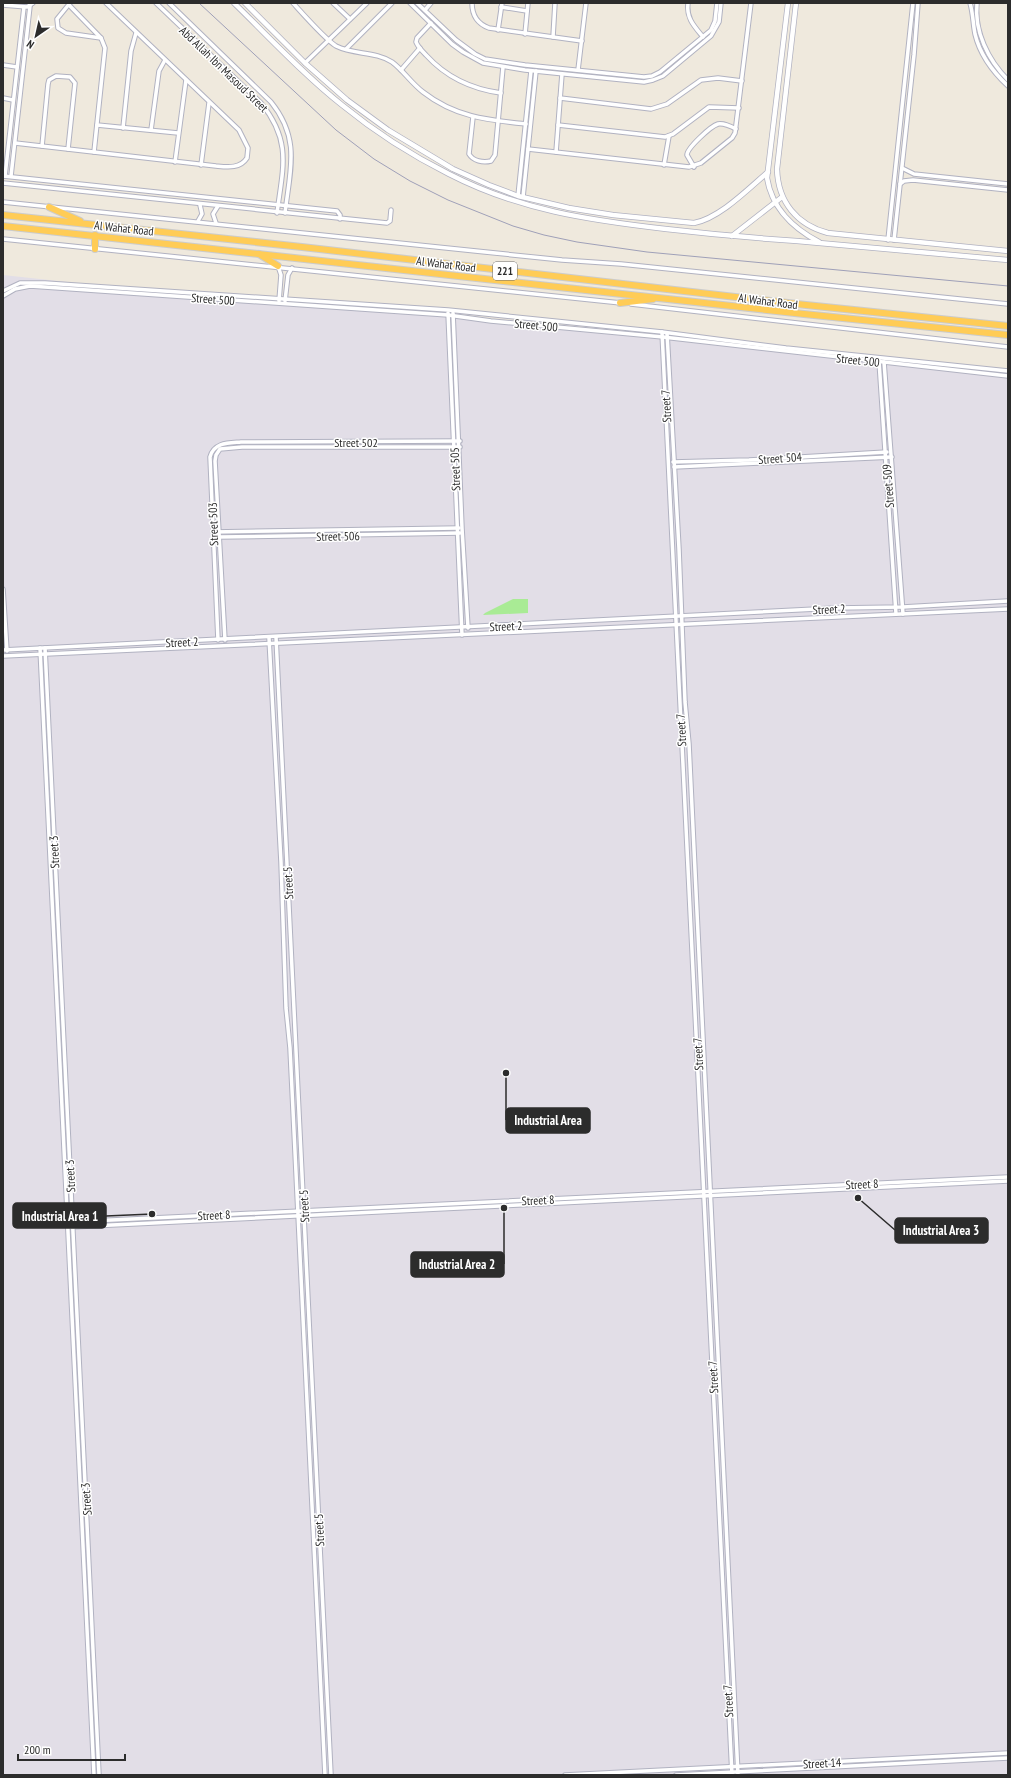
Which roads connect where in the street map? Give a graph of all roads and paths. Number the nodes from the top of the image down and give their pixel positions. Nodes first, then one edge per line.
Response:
1 (106, 3) edge
2 (156, 3) edge
3 (234, 3) edge
4 (245, 3) edge
5 (293, 3) edge
6 (334, 3) edge
7 (367, 3) edge
8 (392, 3) edge
9 (410, 3) edge
10 (417, 3) edge
11 (432, 3) edge
12 (472, 3) edge
13 (528, 3) edge
14 (555, 3) edge
15 (586, 3) edge
16 (688, 3) edge
17 (751, 3) edge
18 (788, 3) edge
19 (796, 3) edge
20 (913, 3) edge
21 (918, 3) edge
22 (970, 3) edge
23 (977, 3) edge
24 (31, 4) edge
25 (69, 4) edge
26 (170, 4) edge
27 (719, 4) edge
28 (3, 5) edge
29 (422, 5) edge
30 (501, 5) edge
31 (24, 7) junction
32 (425, 10) junction
33 (165, 11) junction
34 (527, 11) junction
35 (350, 19) junction
36 (430, 23) junction
37 (498, 30) junction
38 (136, 32) junction
39 (524, 34) junction
40 (553, 37) junction
41 (703, 37) junction
42 (101, 38) junction
43 (329, 40) junction
44 (582, 40) junction
45 (420, 48) junction
46 (346, 49) junction
47 (165, 60) junction
48 (305, 62) junction
49 (676, 62) junction
50 (3, 65) edge
51 (519, 65) junction
52 (17, 67) junction
53 (503, 67) junction
54 (519, 69) junction
55 (401, 70) junction
56 (578, 70) junction
57 (531, 71) junction
58 (536, 71) junction
59 (562, 74) junction
60 (609, 74) junction
61 (609, 79) junction
62 (186, 80) junction
63 (1008, 80) edge
64 (742, 81) junction
65 (326, 82) junction
66 (1008, 86) edge
67 (321, 87) junction
68 (501, 93) junction
69 (3, 98) edge
70 (560, 98) junction
71 (13, 100) junction
72 (209, 103) junction
73 (738, 108) junction
74 (473, 118) junction
75 (498, 121) junction
76 (526, 124) junction
77 (97, 125) junction
78 (558, 125) junction
79 (774, 126) junction
80 (782, 127) junction
81 (123, 128) junction
82 (736, 128) junction
83 (151, 130) junction
84 (178, 134) junction
85 (669, 136) junction
86 (15, 143) junction
87 (42, 146) junction
88 (68, 149) junction
89 (528, 149) junction
90 (898, 149) junction
91 (904, 149) junction
92 (94, 152) junction
93 (556, 152) junction
94 (175, 162) junction
95 (201, 165) junction
96 (664, 165) junction
97 (694, 167) junction
98 (902, 168) junction
99 (768, 172) junction
100 (4, 176) edge
101 (11, 176) junction
102 (33, 179) junction
103 (3, 183) edge
104 (900, 184) junction
105 (1008, 184) edge
106 (32, 187) junction
107 (1008, 190) edge
108 (521, 197) junction
109 (782, 197) junction
110 (3, 202) edge
111 (775, 202) junction
112 (200, 204) junction
113 (218, 206) junction
114 (278, 206) junction
115 (286, 206) junction
116 (49, 207) junction
117 (391, 210) dead end
118 (277, 213) junction
119 (3, 214) edge
120 (285, 214) junction
121 (340, 219) junction
122 (198, 221) junction
123 (216, 223) junction
124 (681, 223) junction
125 (85, 224) junction
126 (3, 226) edge
127 (680, 231) junction
128 (95, 235) junction
129 (732, 236) junction
130 (861, 237) junction
131 (3, 239) edge
132 (888, 240) junction
133 (894, 240) junction
134 (820, 243) junction
135 (860, 247) junction
136 (95, 249) junction
137 (1008, 251) edge
138 (257, 253) junction
139 (1008, 260) edge
140 (278, 266) junction
141 (292, 268) junction
142 (20, 285) junction
143 (3, 291) edge
144 (134, 291) junction
145 (203, 293) junction
146 (230, 295) junction
147 (3, 296) edge
148 (202, 298) junction
149 (663, 298) junction
150 (280, 299) junction
151 (285, 299) junction
152 (230, 300) junction
153 (315, 301) junction
154 (620, 303) junction
155 (279, 304) junction
156 (285, 304) junction
157 (1008, 304) edge
158 (315, 306) junction
159 (448, 312) junction
160 (454, 313) junction
161 (932, 317) junction
162 (952, 319) junction
163 (1008, 326) edge
164 (932, 327) junction
165 (951, 329) junction
166 (662, 332) junction
167 (667, 333) junction
168 (1008, 335) edge
169 (663, 337) junction
170 (699, 337) junction
171 (668, 338) junction
172 (698, 342) junction
173 (749, 345) junction
174 (1008, 346) edge
175 (786, 350) junction
176 (879, 358) junction
177 (884, 358) junction
178 (879, 362) junction
179 (884, 363) junction
180 (1008, 371) edge
181 (1008, 376) edge
182 (883, 408) junction
183 (888, 408) junction
184 (454, 441) junction
185 (460, 441) junction
186 (286, 442) junction
187 (253, 445) junction
188 (454, 447) junction
189 (460, 447) junction
190 (286, 448) junction
191 (892, 451) junction
192 (886, 452) junction
193 (886, 457) junction
194 (892, 457) junction
195 (790, 459) junction
196 (669, 462) junction
197 (675, 462) junction
198 (708, 464) junction
199 (675, 467) junction
200 (669, 468) junction
201 (217, 490) junction
202 (212, 491) junction
203 (460, 528) junction
204 (891, 530) junction
205 (898, 530) junction
206 (213, 532) junction
207 (220, 532) junction
208 (258, 532) junction
209 (463, 533) junction
210 (458, 534) junction
211 (214, 537) junction
212 (220, 537) junction
213 (258, 537) junction
214 (3, 589) edge
215 (1008, 601) edge
216 (896, 607) junction
217 (903, 607) junction
218 (838, 608) junction
219 (1008, 609) edge
220 (896, 614) junction
221 (903, 614) junction
222 (682, 617) junction
223 (838, 617) junction
224 (675, 618) junction
225 (682, 624) junction
226 (676, 625) junction
227 (461, 628) junction
228 (468, 628) junction
229 (462, 635) junction
230 (276, 637) junction
231 (269, 638) junction
232 (218, 640) junction
233 (225, 640) junction
234 (269, 644) junction
235 (276, 644) junction
236 (42, 648) junction
237 (5, 650) edge
238 (45, 654) junction
239 (40, 655) junction
240 (5, 656) edge
241 (284, 961) junction
242 (292, 961) junction
243 (1008, 1177) edge
244 (1008, 1181) edge
245 (704, 1194) junction
246 (710, 1194) junction
247 (298, 1214) junction
248 (304, 1214) junction
249 (70, 1225) junction
250 (72, 1255) junction
251 (73, 1334) junction
252 (78, 1334) junction
253 (1008, 1753) edge
254 (1008, 1758) edge
255 (731, 1767) junction
256 (737, 1767) junction
257 (731, 1774) edge
258 (738, 1774) edge
259 (94, 1775) edge
260 (99, 1775) edge
261 (325, 1775) edge
262 (331, 1775) edge
263 (564, 1775) edge
264 (676, 1775) edge

1 - 38 street
2 - 33 street, Abd Allah Ibn Masoud Street
3 - 67 street
4 - 48 street
5 - 43 street
6 - 35 street
7 - 35 street
8 - 46 street
9 - 36 street
10 - 29 street
11 - 32 street
12 - 37 street
13 - 34 street
14 - 40 street
15 - 44 street
16 - 41 street
17 - 64 street
18 - 79 street
19 - 80 street
20 - 90 street
21 - 91 street
22 - 66 street
23 - 63 street
24 - 31 street
24 - 86 street
25 - 42 street
25 - 42 street
26 - 33 street
26 - 115 street, Abd Allah Ibn Masoud Street
27 - 41 street
27 - 49 street
28 - 31 street
29 - 32 street
30 - 34 street
30 - 37 street
31 - 52 street
32 - 51 street
33 - 114 street, Abd Allah Ibn Masoud Street
34 - 39 street
35 - 43 street
36 - 45 street
36 - 53 street
37 - 39 street
38 - 47 street
38 - 81 street
39 - 40 street
40 - 44 street
41 - 49 street
42 - 77 street
43 - 46 street
43 - 48 street
44 - 56 street
45 - 55 street
45 - 68 street
46 - 55 street
47 - 62 street
47 - 83 street
48 - 65 street
49 - 60 street
49 - 61 street
50 - 52 street
51 - 54 street
51 - 56 street
52 - 71 street
53 - 54 street
53 - 68 street
54 - 57 street
55 - 74 street
56 - 60 street
57 - 58 street
57 - 76 street
58 - 59 street
58 - 89 street
59 - 61 street
59 - 70 street
60 - 61 street
62 - 72 street
62 - 84 street
64 - 70 street
64 - 73 street
65 - 67 street
65 - 108 street
67 - 127 street
68 - 75 street
69 - 71 street
70 - 78 street
71 - 100 street
72 - 95 street
72 - 95 street
73 - 82 street
73 - 85 street
74 - 75 street
74 - 75 street
75 - 76 street
76 - 108 street
77 - 81 street
77 - 92 street
78 - 85 street
78 - 93 street
79 - 80 street
79 - 99 street
80 - 109 street
81 - 83 street
82 - 97 street
82 - 97 street
83 - 84 street
84 - 94 street
85 - 96 street
86 - 87 street
86 - 101 street
87 - 88 street
87 - 88 street
88 - 92 street
89 - 93 street
89 - 108 street
90 - 91 street
90 - 132 street
91 - 98 street
92 - 94 street
93 - 96 street
94 - 95 street
96 - 97 street
98 - 104 street
98 - 105 street
99 - 111 street
99 - 124 street
100 - 101 street
101 - 102 street
102 - 106 street
102 - 114 street
103 - 106 street
104 - 107 street
104 - 133 street
106 - 112 street
108 - 124 street
109 - 111 street
109 - 130 street
110 - 116 street, Al Wahat Road / 221
111 - 129 street
111 - 134 street
112 - 113 street
112 - 122 street
113 - 118 street
113 - 123 street
114 - 115 street
114 - 118 street, Abd Allah Ibn Masoud Street
115 - 120 street, Abd Allah Ibn Masoud Street
115 - 121 street
116 - 122 street, Al Wahat Road / 221
116 - 125 highway
117 - 121 street
118 - 120 street
119 - 125 highway, Al Wahat Road / 221
120 - 121 street
122 - 123 street, Al Wahat Road / 221
123 - 157 street, Al Wahat Road / 221
124 - 127 street
125 - 161 highway, Al Wahat Road / 221
126 - 128 highway, Al Wahat Road / 221
127 - 129 street
128 - 136 highway
128 - 138 highway, Al Wahat Road / 221
129 - 134 street
130 - 132 street
130 - 135 street
131 - 136 street, Al Wahat Road / 221
132 - 133 street
133 - 137 street
134 - 135 street
135 - 139 street
136 - 140 street, Al Wahat Road / 221
138 - 140 highway
138 - 149 highway, Al Wahat Road / 221
140 - 141 street, Al Wahat Road / 221
140 - 150 street
141 - 151 street
141 - 154 street, Al Wahat Road / 221
142 - 143 street
142 - 144 street, Street 500
142 - 147 street
144 - 145 street, Street 500
144 - 148 street, Street 500
145 - 146 street, Street 500
145 - 148 street
146 - 150 street, Street 500
146 - 152 street
148 - 152 street, Street 500
149 - 154 highway
149 - 164 highway, Al Wahat Road / 221
150 - 151 street, Street 500
150 - 155 street
151 - 153 street, Street 500
151 - 156 street
152 - 155 street, Street 500
153 - 158 street
153 - 159 street, Street 500
154 - 174 street, Al Wahat Road / 221
155 - 156 street, Street 500
156 - 158 street, Street 500
158 - 159 street, Street 500
159 - 160 street, Street 500
159 - 184 street, Street 505
160 - 166 street, Street 500
160 - 169 street, Street 500
160 - 185 street, Street 505
161 - 162 highway, Al Wahat Road / 221
161 - 164 highway
162 - 163 highway, Al Wahat Road / 221
162 - 165 highway
164 - 165 highway, Al Wahat Road / 221
165 - 168 highway, Al Wahat Road / 221
166 - 167 street, Street 500
166 - 169 street, Street 7
167 - 170 street, Street 500
167 - 171 street, Street 7
169 - 171 street, Street 500
169 - 196 street, Street 7
170 - 172 street
170 - 173 street, Street 500
171 - 172 street, Street 500
171 - 197 street, Street 7
172 - 173 street, Street 500
173 - 175 street, Street 500
175 - 176 street, Street 500
175 - 178 street, Street 500
176 - 177 street, Street 500
176 - 178 street, Street 509
177 - 179 street, Street 509
177 - 180 street, Street 500
178 - 179 street, Street 500
178 - 182 street, Street 509
179 - 181 street, Street 500
179 - 183 street, Street 509
182 - 183 street
182 - 192 street, Street 509
183 - 191 street, Street 509
184 - 185 street, Street 502
184 - 186 street, Street 502
184 - 188 street, Street 505
185 - 189 street, Street 505
186 - 187 street, Street 502
186 - 190 street
187 - 190 street, Street 502
187 - 201 street, Street 503
187 - 202 street, Street 503
188 - 189 street, Street 502
188 - 190 street, Street 502
188 - 203 street, Street 505
189 - 203 street, Street 505
191 - 192 street, Street 504
191 - 194 street, Street 509
192 - 193 street, Street 509
192 - 195 street, Street 504
193 - 194 street, Street 504
193 - 195 street, Street 504
193 - 204 street, Street 509
194 - 205 street, Street 509
195 - 198 street, Street 504
196 - 197 street, Street 504
196 - 200 street, Street 7
197 - 198 street, Street 504
197 - 199 street, Street 7
198 - 199 street, Street 504
199 - 200 street, Street 504
199 - 222 street, Street 7
200 - 224 street, Street 7
201 - 202 street
201 - 207 street, Street 503
202 - 206 street, Street 503
203 - 208 street, Street 506
203 - 209 street, Street 505
203 - 210 street, Street 505
204 - 205 street
204 - 216 street, Street 509
205 - 217 street, Street 509
206 - 207 street, Street 506
206 - 211 street, Street 503
207 - 208 street, Street 506
207 - 212 street, Street 503
208 - 213 street
209 - 210 street, Street 506
209 - 228 street, Street 505
210 - 213 street, Street 506
210 - 227 street, Street 505
211 - 212 street, Street 506
211 - 232 street, Street 503
212 - 213 street, Street 506
212 - 233 street, Street 503
214 - 237 street
215 - 217 street, Street 2
216 - 217 street, Street 2
216 - 218 street, Street 2
216 - 220 street, Street 509
217 - 221 street, Street 509
218 - 222 street, Street 2
218 - 223 street
219 - 221 street, Street 2
220 - 221 street, Street 2
220 - 223 street, Street 2
222 - 224 street, Street 2
222 - 225 street, Street 7
223 - 225 street, Street 2
224 - 226 street, Street 7
224 - 228 street, Street 2
225 - 226 street, Street 2
225 - 246 street, Street 7
226 - 229 street, Street 2
226 - 245 street, Street 7
227 - 228 street, Street 2
227 - 229 street, Street 505
227 - 230 street, Street 2
229 - 235 street, Street 2
230 - 231 street, Street 2
230 - 235 street, Street 5
231 - 233 street, Street 2
231 - 234 street, Street 5
232 - 233 street, Street 2
232 - 236 street, Street 2
234 - 235 street, Street 2
234 - 238 street, Street 2
234 - 241 street, Street 5
235 - 242 street, Street 5
236 - 237 street, Street 2
236 - 238 street, Street 3
236 - 239 street, Street 3
237 - 240 street
238 - 239 street, Street 2
238 - 249 street, Street 3
239 - 240 street, Street 2
239 - 249 street, Street 3
241 - 242 street
241 - 247 street, Street 5
242 - 248 street, Street 5
243 - 246 street, Street 8
244 - 246 street, Street 8
245 - 246 street, Street 8
245 - 248 street, Street 8
245 - 255 street, Street 7
246 - 256 street, Street 7
247 - 248 street, Street 8
247 - 249 street, Street 8
247 - 261 street, Street 5
248 - 262 street, Street 5
249 - 250 street, Street 3
250 - 251 street, Street 3
250 - 252 street, Street 3
251 - 252 street
251 - 259 street, Street 3
252 - 260 street, Street 3
253 - 256 street, Street 14
254 - 258 street, Street 14
255 - 256 street, Street 14
255 - 257 street, Street 7
255 - 263 street, Street 14
256 - 258 street, Street 7
257 - 258 street, Street 14
257 - 264 street, Street 14

